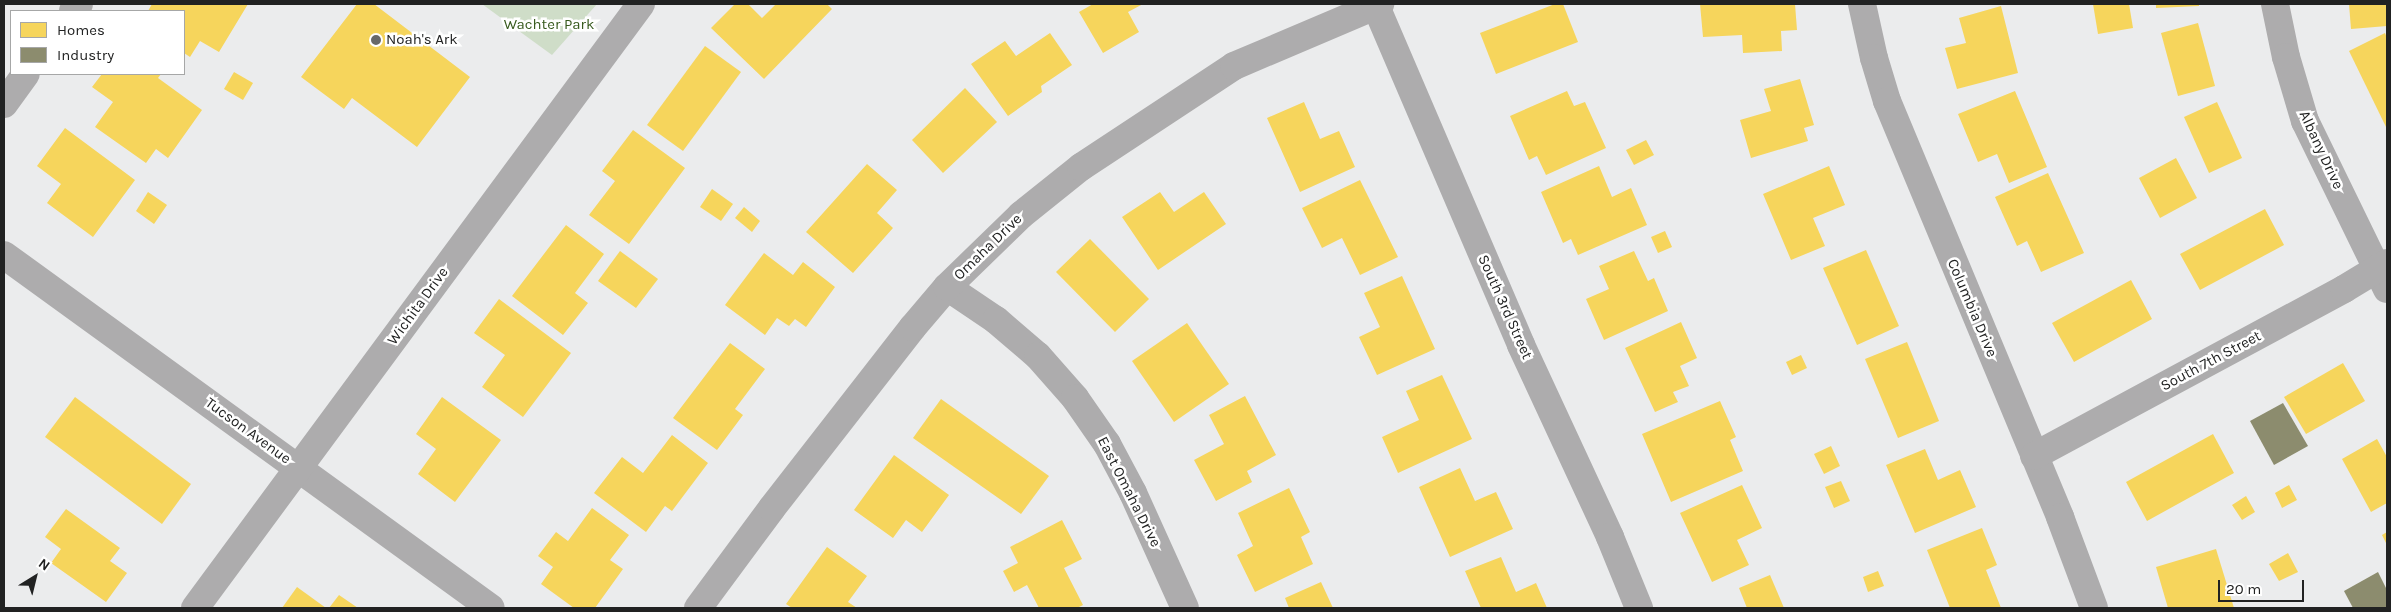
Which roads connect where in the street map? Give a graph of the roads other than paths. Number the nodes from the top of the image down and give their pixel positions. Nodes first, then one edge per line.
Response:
1 (641, 4) edge
2 (1377, 4) edge
3 (1862, 4) edge
4 (2275, 4) edge
5 (25, 75) edge
6 (4, 104) edge
7 (4, 255) edge
8 (2384, 274) edge
9 (947, 287) junction
10 (2034, 456) junction
11 (298, 468) junction
12 (195, 608) edge
13 (491, 608) edge
14 (698, 608) edge
15 (1185, 608) edge
16 (1639, 608) edge
17 (2094, 608) edge

1 - 11 street, Wichita Drive
2 - 9 street, Omaha Drive
2 - 16 street, South 3rd Street
3 - 10 street, Columbia Drive
4 - 8 street, Albany Drive
5 - 6 street
7 - 11 street, Tucson Avenue
8 - 10 street, South 7th Street
9 - 14 street, Omaha Drive
9 - 15 street, East Omaha Drive
10 - 17 street, Columbia Drive
11 - 12 street, Wichita Drive
11 - 13 street, Tucson Avenue

